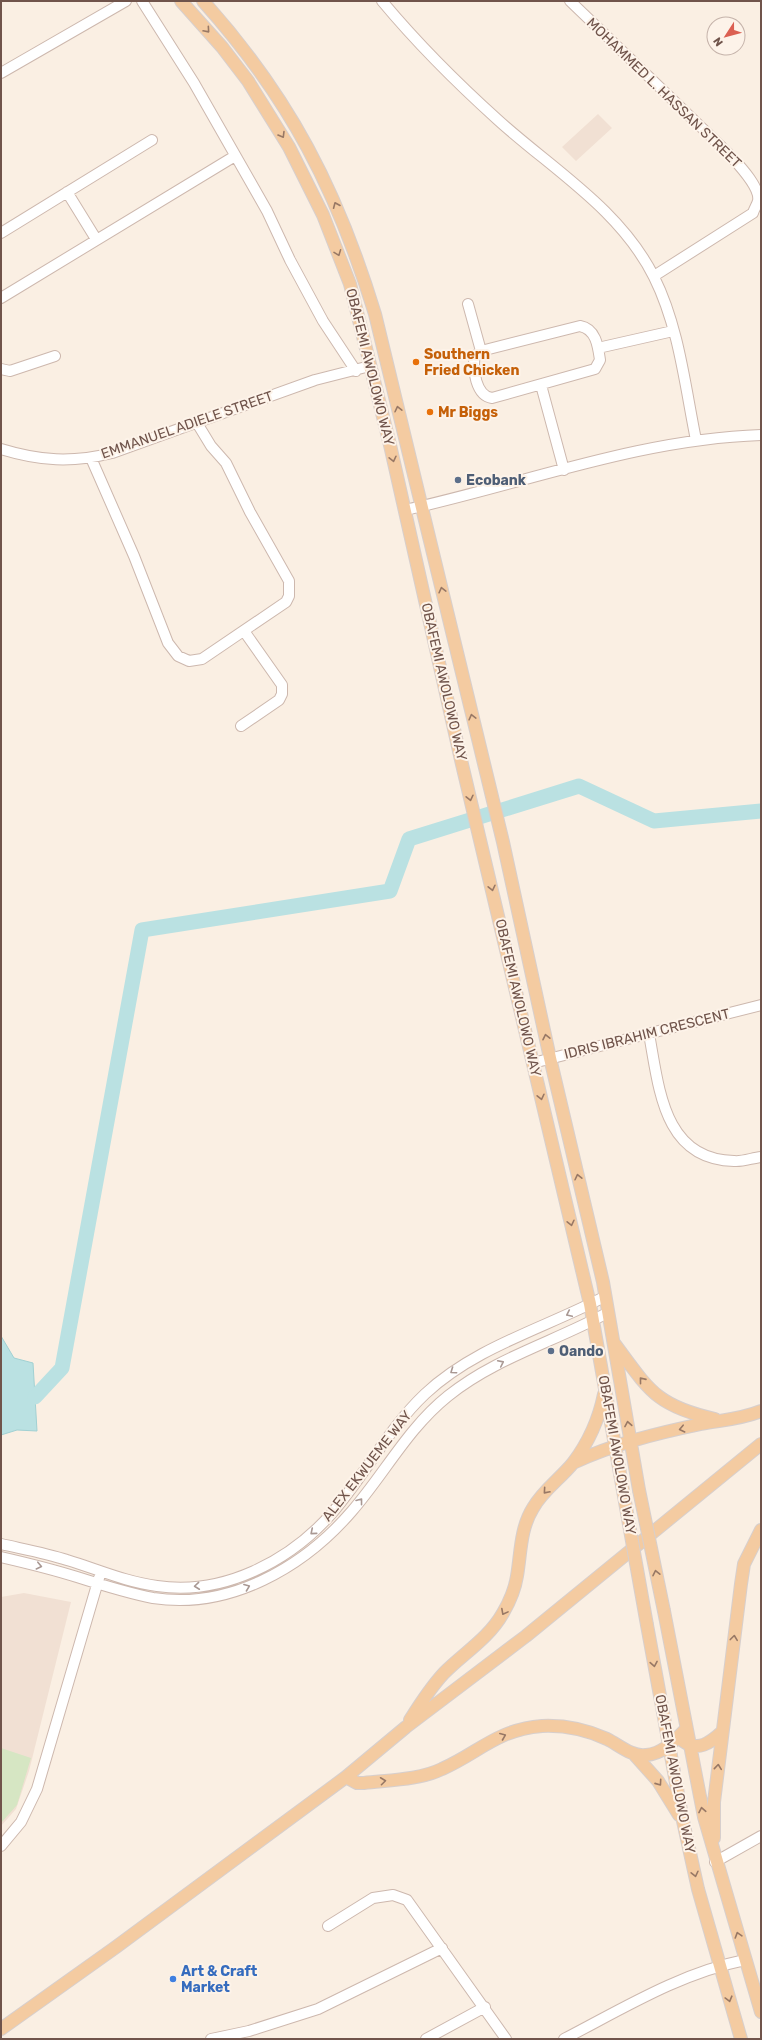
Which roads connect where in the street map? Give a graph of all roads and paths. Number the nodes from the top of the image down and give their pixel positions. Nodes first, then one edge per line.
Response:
1 (126, 1) edge
2 (142, 1) edge
3 (181, 1) edge
4 (203, 1) edge
5 (382, 1) edge
6 (570, 1) edge
7 (1, 73) edge
8 (152, 140) dead end
9 (235, 156) junction
10 (67, 192) junction
11 (1, 233) edge
12 (96, 239) junction
13 (654, 276) junction
14 (1, 298) edge
15 (468, 304) dead end
16 (673, 330) junction
17 (598, 348) junction
18 (481, 351) junction
19 (55, 356) dead end
20 (370, 366) junction
21 (1, 369) edge
22 (356, 371) junction
23 (541, 385) junction
24 (197, 423) junction
25 (761, 435) edge
26 (696, 440) junction
27 (1, 449) edge
28 (91, 458) junction
29 (564, 470) junction
30 (421, 507) junction
31 (405, 510) junction
32 (244, 631) junction
33 (242, 726) dead end
34 (761, 1005) edge
35 (648, 1034) junction
36 (550, 1058) junction
37 (533, 1063) junction
38 (761, 1157) edge
39 (604, 1297) junction
40 (590, 1304) junction
41 (607, 1313) junction
42 (593, 1320) junction
43 (612, 1341) junction
44 (605, 1387) junction
45 (761, 1411) edge
46 (724, 1421) junction
47 (631, 1441) junction
48 (761, 1444) edge
49 (615, 1445) junction
50 (572, 1463) junction
51 (761, 1530) edge
52 (1, 1544) edge
53 (1, 1557) edge
54 (102, 1572) junction
55 (98, 1583) junction
56 (663, 1715) junction
57 (406, 1727) junction
58 (722, 1732) junction
59 (682, 1733) junction
60 (689, 1745) junction
61 (668, 1746) junction
62 (633, 1753) junction
63 (346, 1777) junction
64 (683, 1821) junction
65 (761, 1836) edge
66 (1, 1846) edge
67 (716, 1862) junction
68 (328, 1926) dead end
69 (442, 1948) junction
70 (745, 1960) junction
71 (719, 1965) junction
72 (485, 2008) junction
73 (761, 2012) edge
74 (1, 2029) edge
75 (211, 2039) edge
76 (426, 2039) edge
77 (506, 2039) edge
78 (564, 2039) edge
79 (740, 2039) edge

1 - 7 street
2 - 9 street
3 -> 20 main road, OBAFEMI AWOLOWO WAY
30 -> 4 main road, OBAFEMI AWOLOWO WAY
5 - 13 street
6 - 13 street, MOHAMMED L. HASSAN STREET
8 - 10 street
9 - 12 street
9 - 22 street
10 - 11 street
10 - 12 street
12 - 14 street
13 - 16 street
15 - 18 street
16 - 17 street
16 - 26 street
17 - 18 street
17 - 23 street
18 - 23 street
19 - 21 street
20 - 22 street, EMMANUEL ADIELE STREET
20 -> 31 main road, OBAFEMI AWOLOWO WAY
22 - 24 street, EMMANUEL ADIELE STREET
23 - 29 street
24 - 28 street, EMMANUEL ADIELE STREET
24 - 32 street
25 - 26 street
26 - 29 street
27 - 28 street, EMMANUEL ADIELE STREET
28 - 32 street
29 - 30 street
30 - 31 street
36 -> 30 main road, OBAFEMI AWOLOWO WAY
31 -> 37 main road, OBAFEMI AWOLOWO WAY
32 - 33 street
34 - 35 street, IDRIS IBRAHIM CRESCENT
35 - 36 street, IDRIS IBRAHIM CRESCENT
35 - 38 street
36 - 37 street, IDRIS IBRAHIM CRESCENT
39 -> 36 main road, OBAFEMI AWOLOWO WAY
37 -> 40 main road, OBAFEMI AWOLOWO WAY
39 - 40 street, ALEX EKWUEME WAY
39 - 41 main road, OBAFEMI AWOLOWO WAY
40 - 42 main road, OBAFEMI AWOLOWO WAY
40 -> 54 street, ALEX EKWUEME WAY
41 - 42 street, ALEX EKWUEME WAY
41 - 43 main road, OBAFEMI AWOLOWO WAY
42 - 44 main road, OBAFEMI AWOLOWO WAY
55 -> 42 street, ALEX EKWUEME WAY
46 -> 43 main road
47 -> 43 main road, OBAFEMI AWOLOWO WAY
44 - 49 main road, OBAFEMI AWOLOWO WAY
44 - 50 main road
45 - 46 main road
46 -> 47 main road
47 - 49 main road
59 -> 47 main road, OBAFEMI AWOLOWO WAY, bridge
48 - 57 main road
49 - 50 main road
49 -> 56 main road, OBAFEMI AWOLOWO WAY, bridge
50 -> 57 main road
58 -> 51 main road
52 - 54 street, ALEX EKWUEME WAY
53 -> 55 street, ALEX EKWUEME WAY
54 - 55 street
55 - 66 street
56 - 59 main road
56 - 61 main road, OBAFEMI AWOLOWO WAY
57 - 63 main road
58 - 60 main road
67 -> 58 main road
59 - 60 main road, OBAFEMI AWOLOWO WAY
59 - 61 main road
67 -> 60 main road, OBAFEMI AWOLOWO WAY
61 - 62 main road
61 - 64 main road, OBAFEMI AWOLOWO WAY
63 -> 62 main road
62 -> 64 main road
63 - 74 main road
64 -> 71 main road, OBAFEMI AWOLOWO WAY
65 - 67 street
70 -> 67 main road, OBAFEMI AWOLOWO WAY
68 - 69 street
69 - 72 street
69 - 75 street
70 - 71 street
70 - 73 main road, OBAFEMI AWOLOWO WAY
71 - 78 street
71 -> 79 main road, OBAFEMI AWOLOWO WAY
72 - 76 street
72 - 77 street

